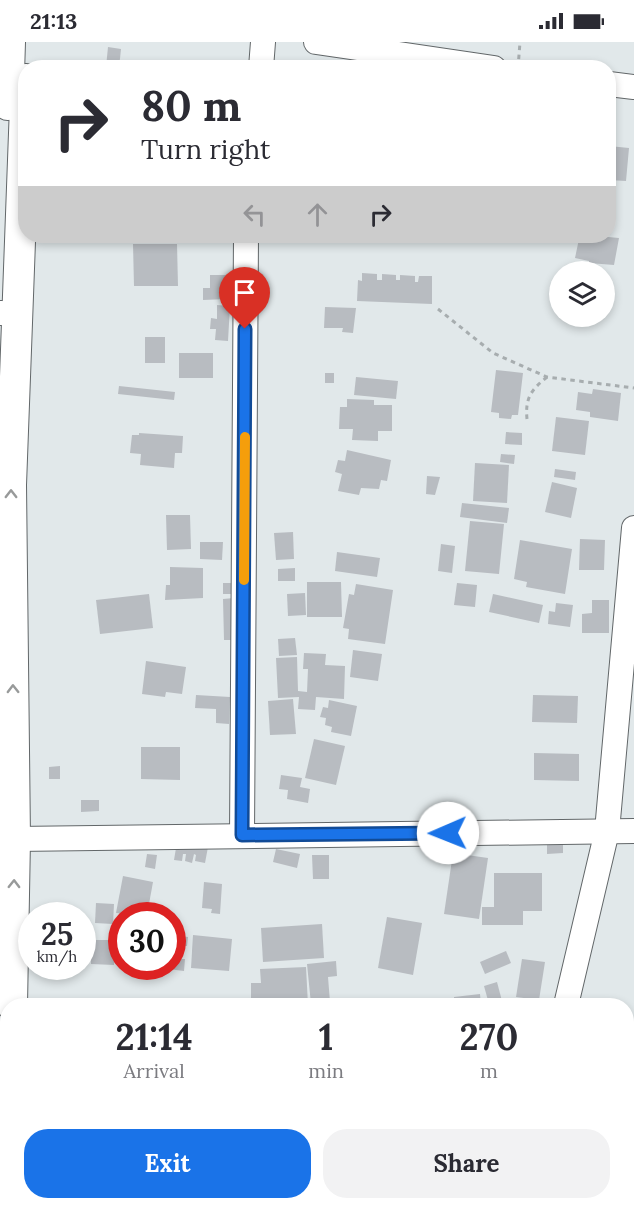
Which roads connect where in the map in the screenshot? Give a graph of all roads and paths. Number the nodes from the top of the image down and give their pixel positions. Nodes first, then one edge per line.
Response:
1 (10, 42) edge
2 (27, 42) edge
3 (263, 42) edge
4 (316, 42) edge
5 (520, 42) edge
6 (21, 60) edge
7 (262, 60) edge
8 (439, 60) edge
9 (519, 60) edge
10 (15, 77) edge
11 (616, 85) edge
12 (634, 87) edge
13 (246, 243) edge
14 (438, 309) dead end
15 (1, 313) edge
16 (0, 363) edge
17 (547, 377) junction
18 (634, 388) edge
19 (527, 419) dead end
20 (634, 528) edge
21 (607, 831) junction
22 (634, 831) edge
23 (242, 835) junction
24 (15, 839) junction
25 (12, 998) edge
26 (569, 998) edge

1 - 10 main road
2 - 6 main road
3 - 7 street
4 - 8 street
5 - 9 path
10 - 15 main road
24 -> 10 main road
11 - 12 street
13 - 23 street
14 - 17 path
15 - 16 main road
17 - 18 path
17 - 19 path
20 - 21 street
21 - 22 street
21 - 23 street
21 - 26 street
23 - 24 street
25 -> 24 main road

